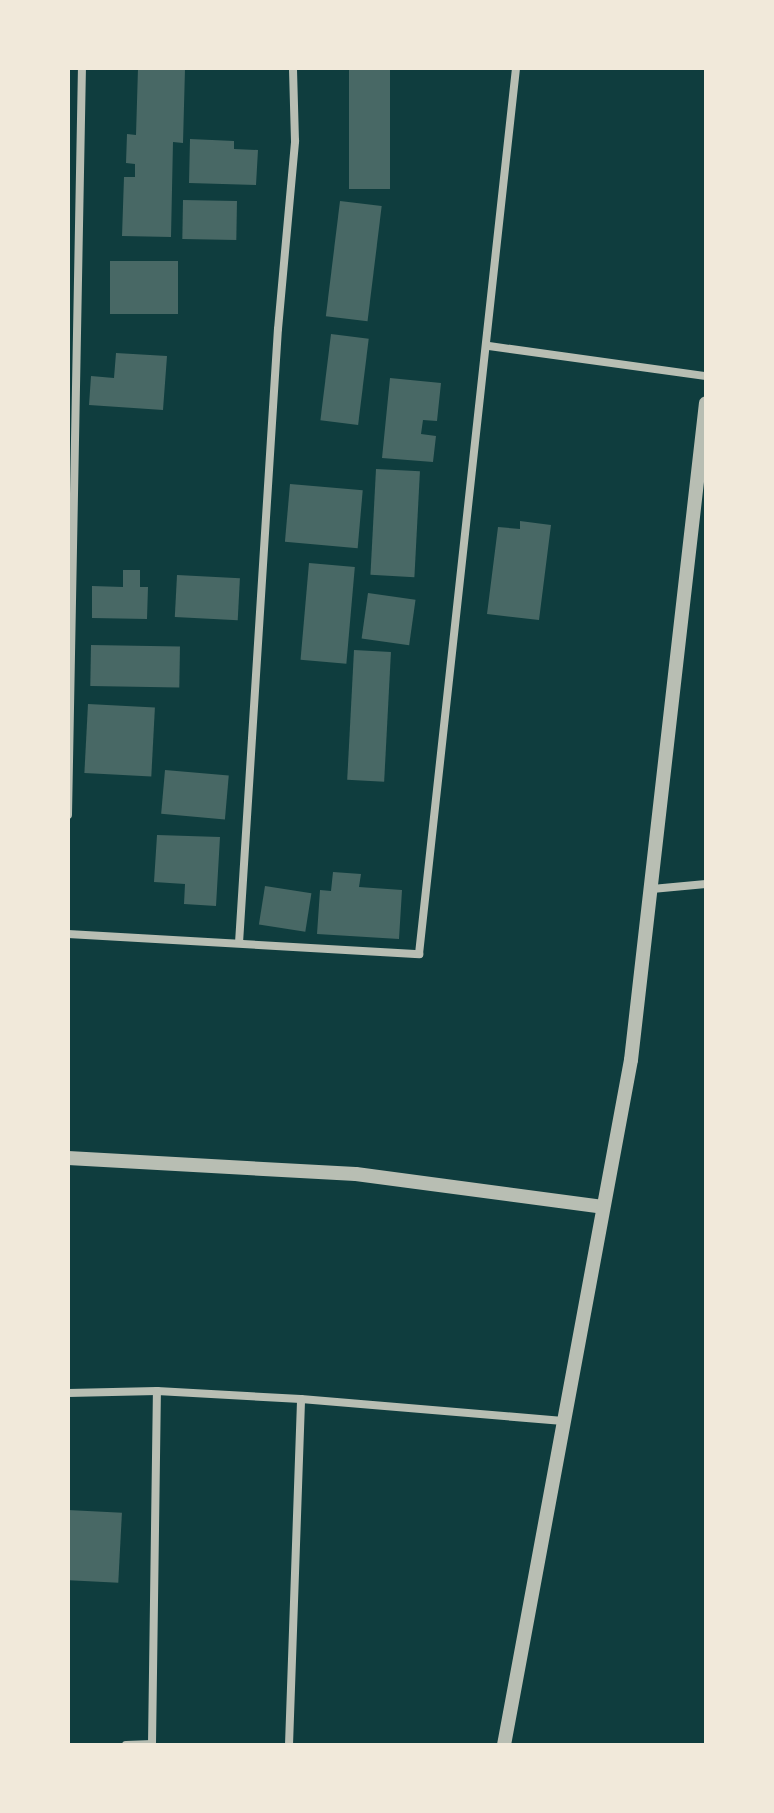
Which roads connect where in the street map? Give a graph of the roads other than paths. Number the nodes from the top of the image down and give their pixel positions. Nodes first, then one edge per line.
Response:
1 (82, 68) edge
2 (293, 68) edge
3 (516, 68) edge
4 (489, 346) junction
5 (706, 376) edge
6 (706, 403) edge
7 (68, 815) edge
8 (706, 884) edge
9 (652, 889) junction
10 (68, 934) edge
11 (239, 943) junction
12 (68, 1158) edge
13 (603, 1207) junction
14 (157, 1391) junction
15 (68, 1393) edge
16 (301, 1399) junction
17 (563, 1421) junction
18 (126, 1745) edge
19 (289, 1745) edge
20 (504, 1745) edge

1 - 7 street
2 - 11 street
3 - 4 street
4 - 5 street
4 - 11 street
6 - 9 street
8 - 9 street
9 - 13 street
10 - 11 street
12 - 13 street
13 - 17 street
14 - 15 street
14 - 16 street
14 - 18 street
16 - 17 street
16 - 19 street
17 - 20 street

